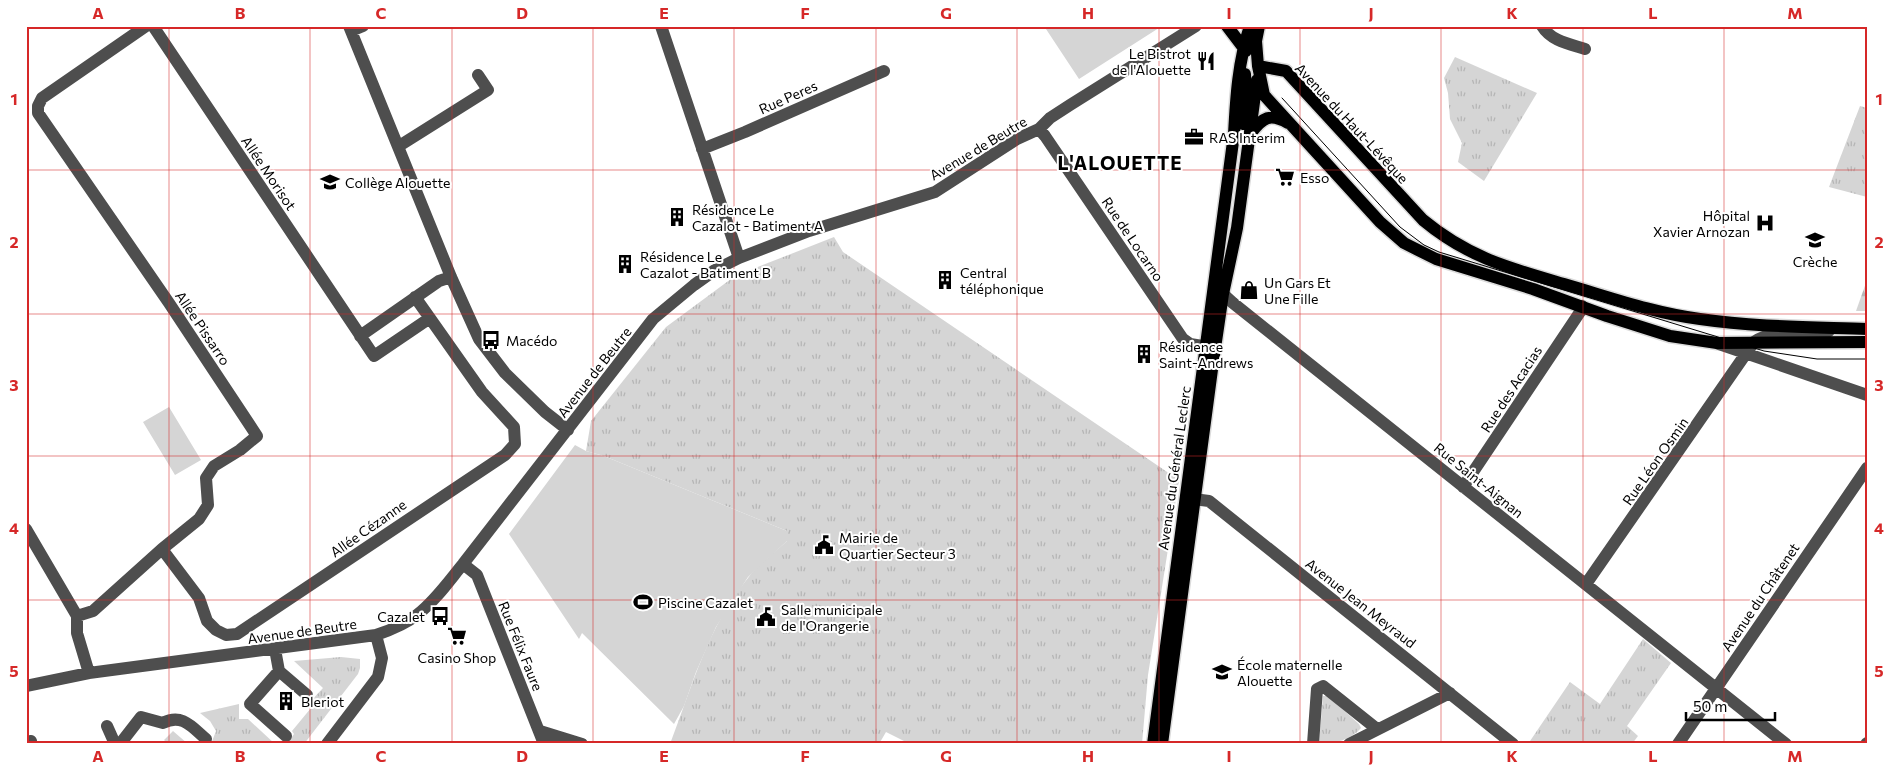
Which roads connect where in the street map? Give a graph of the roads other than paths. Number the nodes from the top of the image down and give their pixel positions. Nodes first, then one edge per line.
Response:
1 (146, 26) edge
2 (153, 26) edge
3 (661, 26) edge
4 (1196, 26) edge
5 (1227, 26) edge
6 (1250, 26) edge
7 (1259, 26) edge
8 (1267, 26) edge
9 (1542, 26) edge
10 (354, 28) edge
11 (1243, 47) junction
12 (1584, 49) dead end
13 (1258, 66) junction
14 (884, 71) dead end
15 (478, 75) dead end
16 (1292, 125) junction
17 (1039, 129) junction
18 (1250, 134) junction
19 (398, 146) junction
20 (702, 149) junction
21 (739, 258) junction
22 (1222, 272) junction
23 (450, 277) junction
24 (1223, 294) junction
25 (415, 297) junction
26 (1582, 306) junction
27 (430, 318) junction
28 (1844, 328) junction
29 (1867, 329) edge
30 (360, 336) junction
31 (1754, 342) junction
32 (1867, 342) edge
33 (1717, 343) junction
34 (1211, 348) junction
35 (1747, 353) junction
36 (1867, 395) edge
37 (568, 430) junction
38 (1867, 468) edge
39 (1463, 487) junction
40 (1191, 498) junction
41 (26, 529) edge
42 (162, 549) junction
43 (463, 564) junction
44 (1586, 584) junction
45 (77, 616) junction
46 (376, 635) junction
47 (275, 649) junction
48 (279, 671) junction
49 (89, 673) junction
50 (26, 686) edge
51 (1716, 688) junction
52 (1450, 693) junction
53 (307, 695) dead end
54 (107, 726) dead end
55 (1377, 729) junction
56 (540, 731) junction
57 (286, 736) dead end
58 (206, 738) dead end
59 (114, 744) edge
60 (120, 744) edge
61 (327, 744) edge
62 (544, 744) edge
63 (582, 744) edge
64 (1153, 744) edge
65 (1162, 744) edge
66 (1314, 744) edge
67 (1349, 744) edge
68 (1513, 744) edge
69 (1678, 744) edge
70 (1786, 744) edge

1 - 42 street, Allée Pissarro
2 - 30 street, Allée Morisot
3 - 20 street
4 - 17 street, Avenue de Beutre
5 - 11 main road
6 - 11 main road
7 - 13 main road
8 - 13 main road
9 - 12 street
10 - 19 street
11 - 13 main road
11 - 22 main road
13 - 16 main road
13 - 18 main road, Avenue du Général Leclerc
13 - 28 main road, Avenue du Haut-Lévêque
14 - 20 street, Rue Peres
15 - 19 street
16 - 18 main road
16 - 26 main road
17 - 21 street, Avenue de Beutre
17 - 34 street, Rue de Locarno
18 - 22 main road, Avenue du Général Leclerc
19 - 23 street
20 - 21 street
21 - 37 street, Avenue de Beutre
22 - 24 main road, Avenue du Général Leclerc
22 - 34 main road, Avenue du Général Leclerc
23 - 25 street
23 - 37 street
24 - 34 main road, Avenue du Général Leclerc
24 - 39 street, Rue Saint-Aignan
25 - 27 street
25 - 30 street
26 - 33 main road
26 - 39 street, Rue des Acacias
27 - 30 street, Allée Morisot
27 - 42 street, Allée Cézanne
28 - 29 main road, Avenue du Haut-Lévêque
28 - 31 street
31 - 32 main road
31 - 33 main road
31 - 35 street, Rue Léon Osmin
33 - 35 street
34 - 40 main road, Avenue du Général Leclerc
35 - 36 street
35 - 44 street, Rue Léon Osmin
37 - 43 street, Avenue de Beutre
38 - 51 street, Avenue du Châtenet
39 - 44 street, Rue Saint-Aignan
40 - 52 street, Avenue Jean Meyraud
40 - 64 main road, Avenue du Général Leclerc
40 - 65 main road, Avenue du Général Leclerc
41 - 45 street
42 - 45 street
43 - 46 street, Avenue de Beutre
43 - 56 street, Rue Félix Faure
44 - 51 street, Rue Saint-Aignan
45 - 49 street
46 - 47 street, Avenue de Beutre
46 - 61 street
47 - 48 street
47 - 49 street, Avenue de Beutre
48 - 53 street
48 - 57 street
49 - 50 street, Avenue de Beutre
51 - 69 street, Avenue du Châtenet
51 - 70 street, Rue Saint-Aignan
52 - 55 street
52 - 68 street, Avenue Jean Meyraud
54 - 59 street
55 - 66 street
55 - 67 street
56 - 62 street, Rue Félix Faure
56 - 63 street
58 - 60 street

